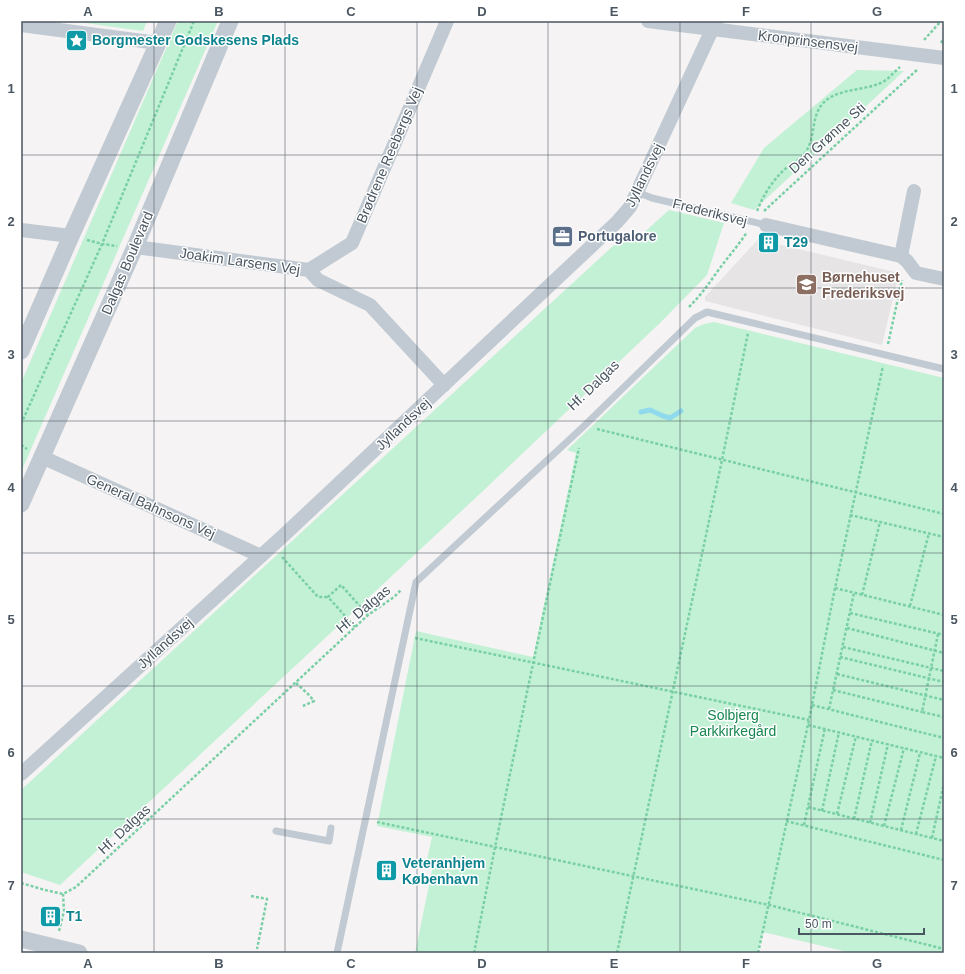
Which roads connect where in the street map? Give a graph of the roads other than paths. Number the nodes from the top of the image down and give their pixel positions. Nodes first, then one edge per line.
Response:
1 (168, 21) edge
2 (230, 21) edge
3 (447, 21) edge
4 (648, 21) edge
5 (21, 25) edge
6 (715, 25) edge
7 (158, 43) junction
8 (944, 58) edge
9 (914, 191) dead end
10 (637, 192) junction
11 (760, 224) joint
12 (21, 230) edge
13 (71, 236) junction
14 (134, 247) junction
15 (901, 256) junction
16 (309, 270) junction
17 (944, 279) edge
18 (21, 351) edge
19 (944, 369) edge
20 (444, 385) junction
21 (42, 457) junction
22 (21, 504) edge
23 (261, 556) junction
24 (21, 774) edge
25 (331, 828) dead end
26 (276, 831) dead end
27 (21, 939) edge
28 (80, 953) edge
29 (337, 953) edge

1 - 7 street
2 - 14 street, Dalgas Boulevard
3 - 16 street, Brødrene Reebergs Vej
4 - 6 street, Kronprinsensvej
5 - 7 street
6 - 8 street, Kronprinsensvej
6 - 10 street, Jyllandsvej
7 - 13 street
9 - 15 street
10 - 11 lane, Frederiksvej
10 - 20 street, Jyllandsvej
11 - 15 street, Frederiksvej
12 - 13 street
13 - 18 street
14 - 16 street, Joakim Larsens Vej
14 - 21 street, Dalgas Boulevard
15 - 17 street
16 - 20 street, Joakim Larsens Vej
19 - 29 lane
20 - 23 street, Jyllandsvej
21 - 22 street, Dalgas Boulevard
21 - 23 street, General Bahnsons Vej
23 - 24 street, Jyllandsvej
25 - 26 lane
27 - 28 street

